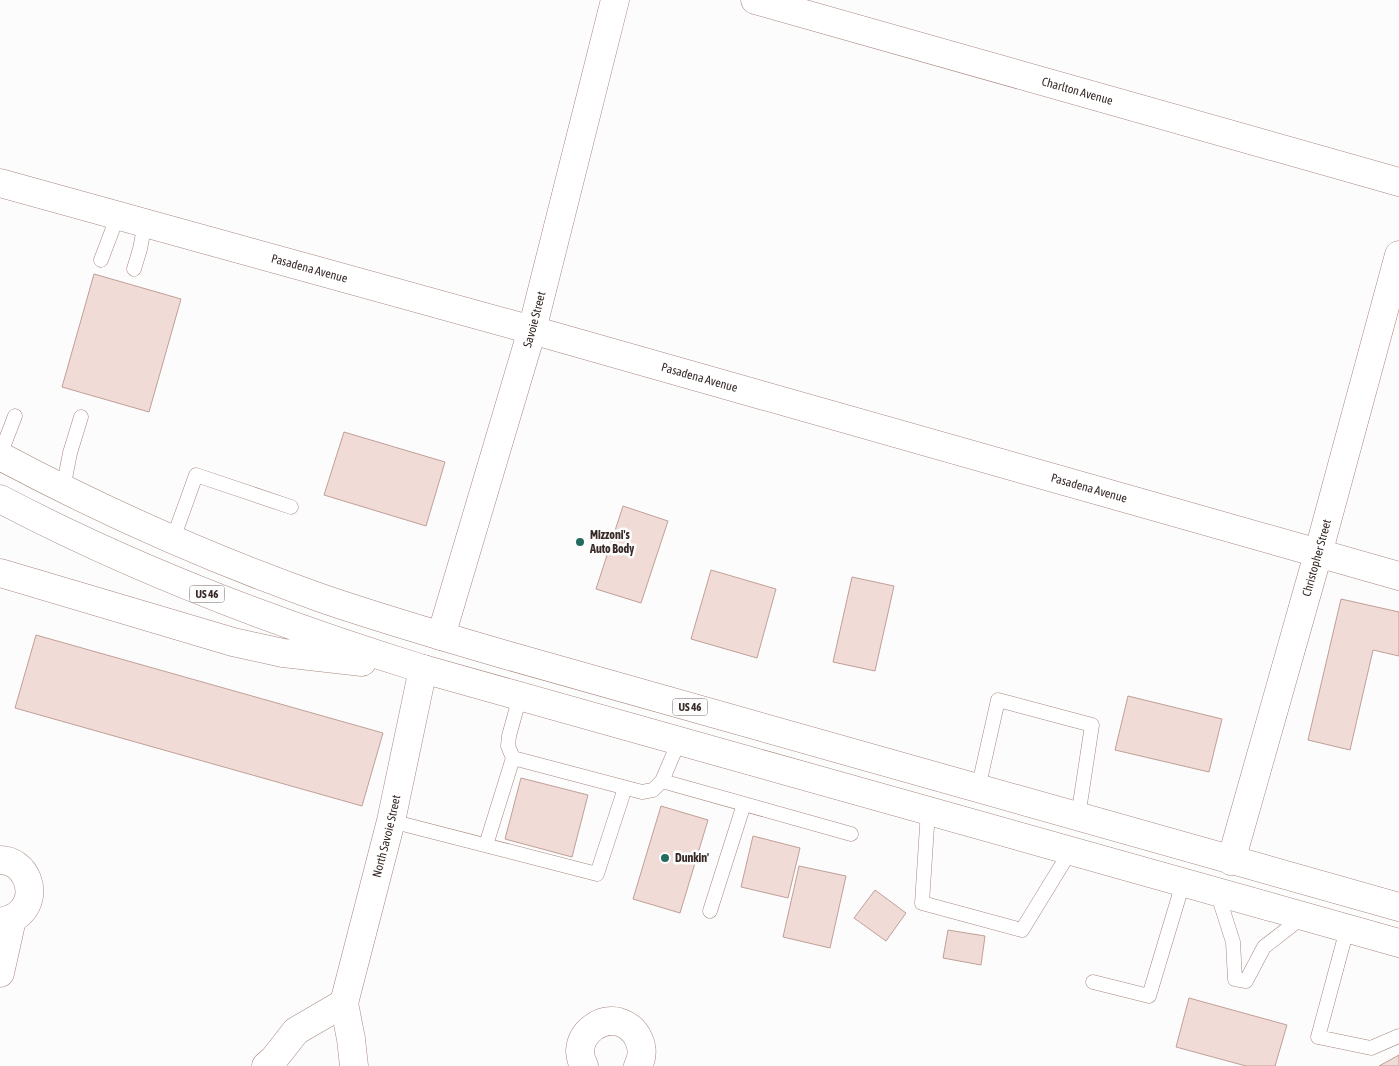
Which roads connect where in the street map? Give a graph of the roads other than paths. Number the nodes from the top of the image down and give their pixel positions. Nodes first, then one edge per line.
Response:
1 (615, 0) edge
2 (755, 0) edge
3 (1399, 182) edge
4 (0, 183) edge
5 (118, 215) junction
6 (145, 223) junction
7 (1399, 255) edge
8 (101, 260) dead end
9 (134, 269) dead end
10 (532, 330) junction
11 (15, 416) dead end
12 (81, 418) dead end
13 (0, 455) edge
14 (63, 488) junction
15 (0, 499) edge
16 (291, 507) dead end
17 (173, 539) junction
18 (1318, 554) junction
19 (0, 573) edge
20 (1399, 576) edge
21 (441, 636) junction
22 (423, 669) junction
23 (520, 696) junction
24 (679, 741) junction
25 (513, 758) junction
26 (662, 781) junction
27 (625, 788) junction
28 (978, 789) junction
29 (744, 804) junction
30 (928, 811) junction
31 (1078, 817) junction
32 (391, 821) junction
33 (851, 834) dead end
34 (486, 845) junction
35 (1071, 850) junction
36 (0, 860) edge
37 (1231, 860) junction
38 (1183, 883) junction
39 (1217, 892) junction
40 (1399, 907) edge
41 (710, 911) dead end
42 (1304, 916) junction
43 (6, 920) edge
44 (1347, 929) junction
45 (1399, 943) edge
46 (0, 973) edge
47 (1092, 982) dead end
48 (344, 1003) junction
49 (1399, 1036) edge
50 (266, 1066) edge
51 (354, 1066) edge
52 (584, 1066) edge
53 (638, 1066) edge

1 - 10 main road, Savoie Street
2 - 3 main road, Charlton Avenue
4 - 5 main road, Pasadena Avenue
5 - 6 main road, Pasadena Avenue
5 - 8 lane
6 - 9 lane
6 - 10 main road, Pasadena Avenue
7 - 18 main road, Christopher Street
10 - 18 main road, Pasadena Avenue
10 - 21 main road, Savoie Street
11 - 13 lane
12 - 14 lane
13 - 14 main road, US 46
14 - 17 main road, US 46
15 - 22 main road, US 46
16 - 17 lane
17 - 21 main road, US 46
18 - 20 main road, Pasadena Avenue
18 - 37 main road, Christopher Street
19 - 22 main road
21 - 28 main road, US 46
22 - 23 main road, US 46
22 - 32 main road, North Savoie Street
23 - 24 main road, US 46
23 - 25 lane
24 - 26 lane
24 - 30 main road, US 46
25 - 27 lane
25 - 34 lane
26 - 27 lane
26 - 29 lane
27 - 34 lane
28 - 31 main road, US 46
28 - 31 lane
29 - 33 lane
29 - 41 lane
30 - 35 main road, US 46
30 - 35 lane
31 - 37 main road, US 46
32 - 34 lane
32 - 48 main road, North Savoie Street
35 - 38 main road, US 46
36 - 43 main road
37 - 40 main road, US 46
38 - 39 main road, US 46
38 - 47 lane
39 - 42 main road, US 46
39 - 42 lane
42 - 44 main road, US 46
43 - 46 main road
44 - 45 main road, US 46
44 - 49 lane
48 - 50 main road
48 - 51 main road, North Savoie Street
52 - 53 main road

